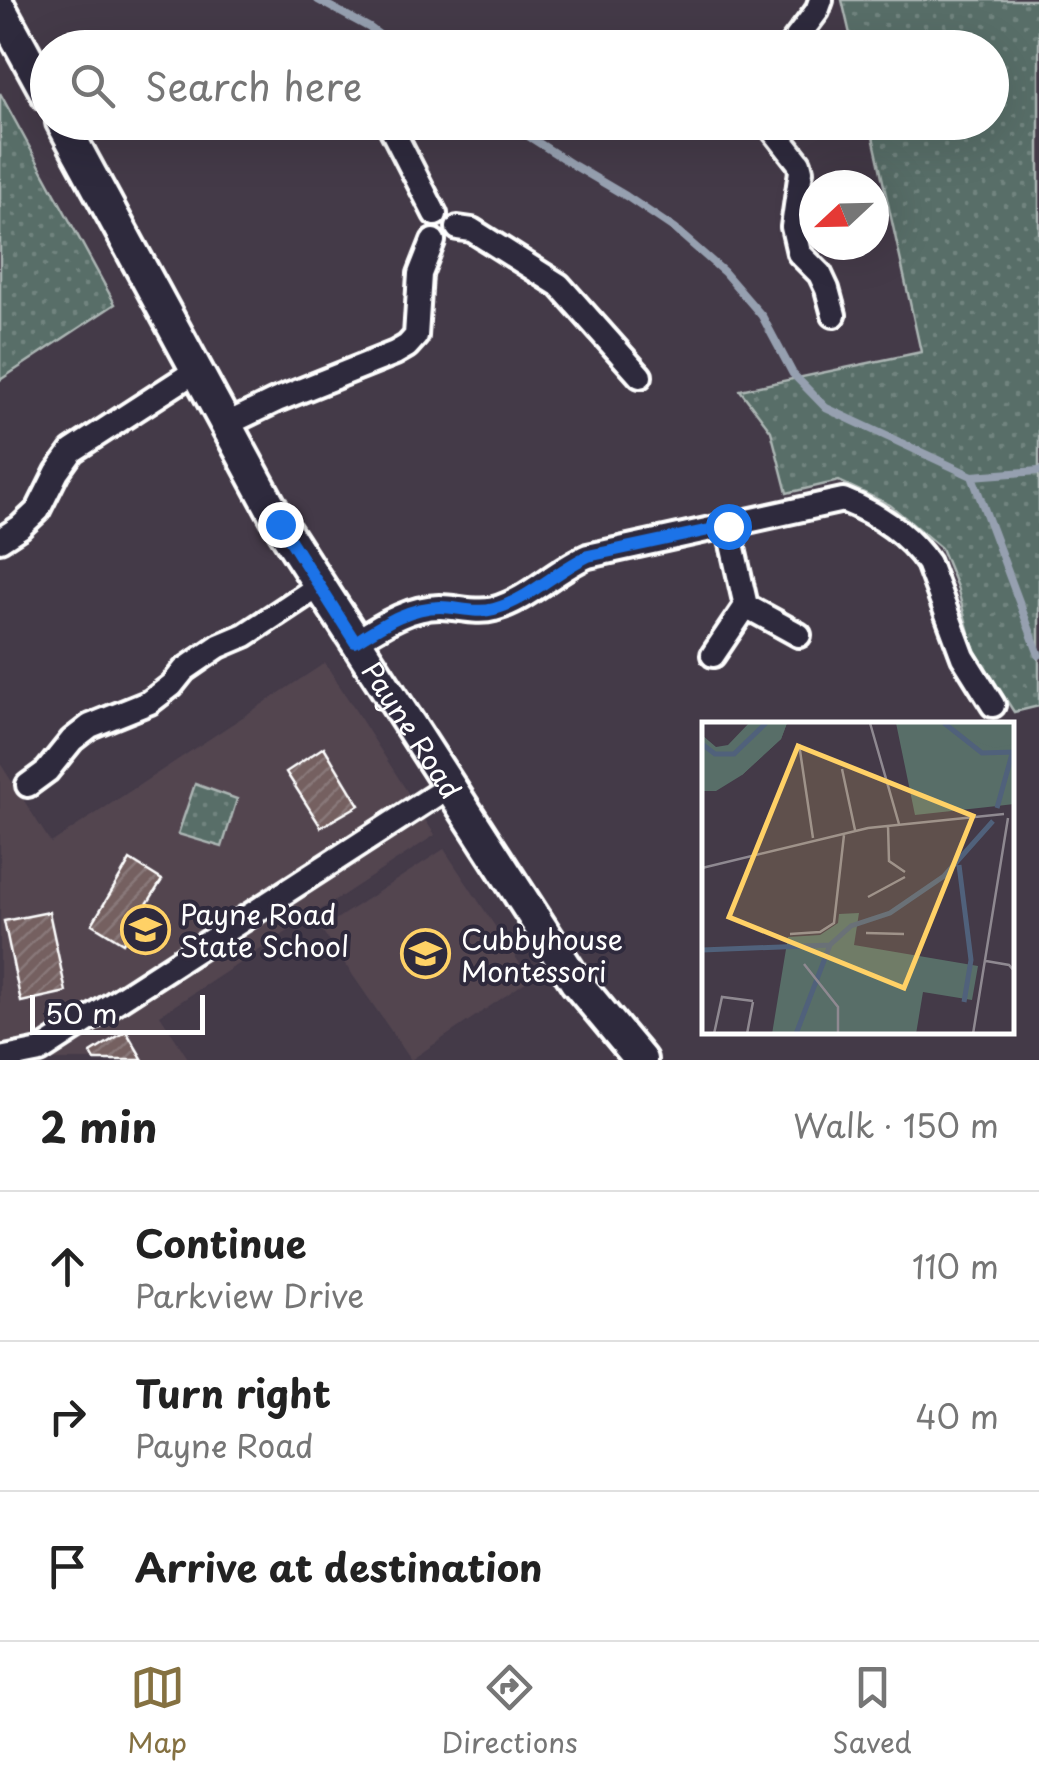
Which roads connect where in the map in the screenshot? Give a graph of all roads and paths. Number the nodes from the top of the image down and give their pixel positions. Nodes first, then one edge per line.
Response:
1 (821, 0) edge
2 (0, 8) edge
3 (803, 30) edge
4 (30, 63) edge
5 (72, 140) edge
6 (397, 140) edge
7 (781, 140) edge
8 (435, 214) junction
9 (458, 228) junction
10 (432, 241) junction
11 (834, 315) dead end
12 (197, 370) junction
13 (640, 376) dead end
14 (225, 425) junction
15 (728, 526) junction
16 (0, 540) edge
17 (319, 586) junction
18 (746, 606) junction
19 (800, 635) dead end
20 (355, 642) junction
21 (713, 655) dead end
22 (994, 705) dead end
23 (28, 785) dead end
24 (448, 788) junction
25 (0, 1059) edge
26 (641, 1060) edge

1 - 3 street
2 - 4 main road
5 - 12 main road, Payne Road
6 - 8 street
7 - 11 street
8 - 9 street
8 - 10 street
9 - 10 street
9 - 13 street
10 - 14 street
12 - 14 main road, Payne Road
12 - 16 street
14 - 17 main road, Payne Road
15 - 18 street
15 - 20 street
15 - 22 street
17 - 20 main road, Payne Road
17 - 23 street
18 - 19 street
18 - 21 street
20 - 24 main road, Payne Road
24 - 25 street
24 - 26 main road, Payne Road

